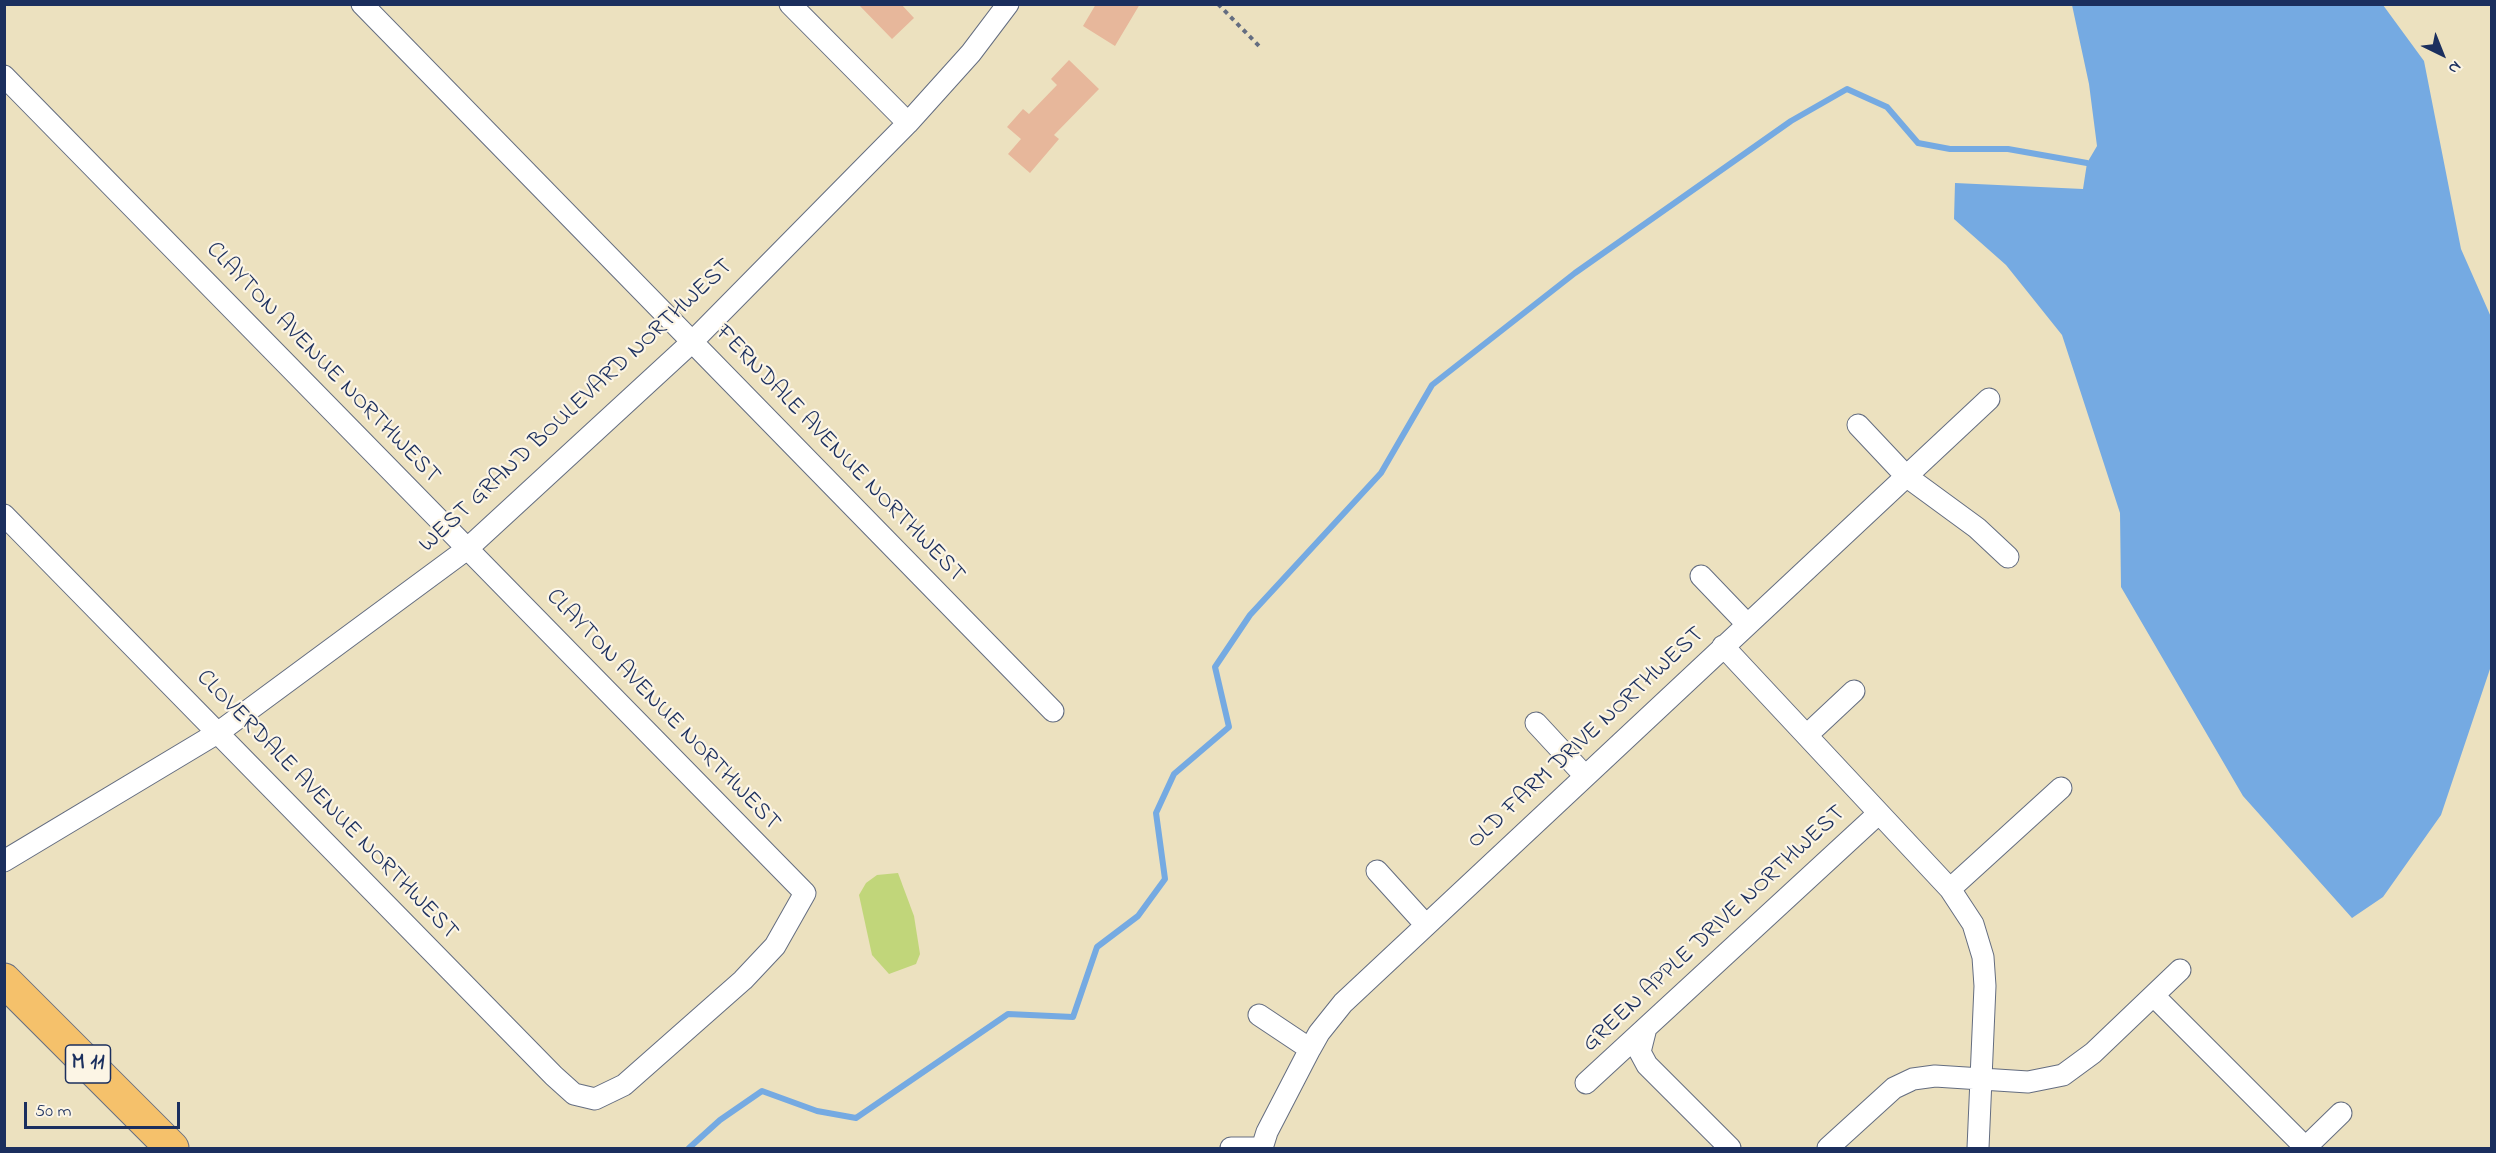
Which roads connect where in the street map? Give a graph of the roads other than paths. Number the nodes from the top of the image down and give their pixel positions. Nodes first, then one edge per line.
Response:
1 (362, 4) edge
2 (790, 4) edge
3 (1008, 4) edge
4 (4, 76) edge
5 (908, 123) junction
6 (693, 342) junction
7 (1989, 399) dead end
8 (1858, 425) dead end
9 (1906, 476) junction
10 (4, 515) edge
11 (467, 549) junction
12 (2008, 558) dead end
13 (1701, 576) dead end
14 (1747, 624) junction
15 (1723, 646) junction
16 (1854, 691) dead end
17 (1053, 711) dead end
18 (1536, 723) dead end
19 (219, 732) junction
20 (1806, 735) junction
21 (1585, 776) junction
22 (2061, 788) dead end
23 (1879, 813) junction
24 (4, 861) edge
25 (1377, 871) dead end
26 (1950, 889) junction
27 (805, 893) joint
28 (1425, 924) junction
29 (2180, 970) dead end
30 (4, 980) edge
31 (2154, 996) junction
32 (1259, 1015) dead end
33 (1646, 1028) junction
34 (1310, 1048) junction
35 (1981, 1079) junction
36 (1586, 1083) dead end
37 (2341, 1113) dead end
38 (1262, 1148) edge
39 (2305, 1148) edge
40 (172, 1149) edge
41 (1230, 1149) edge
42 (1730, 1149) edge
43 (1828, 1149) edge
44 (1978, 1149) edge

1 - 6 street, FERNDALE AVENUE NORTHWEST
2 - 5 street
3 - 5 street, WEST GRAND BOULEVARD NORTHWEST
4 - 11 street, CLAYTON AVENUE NORTHWEST
5 - 6 street, WEST GRAND BOULEVARD NORTHWEST
6 - 11 street, WEST GRAND BOULEVARD NORTHWEST
6 - 17 street, FERNDALE AVENUE NORTHWEST
7 - 9 street, OLD FARM DRIVE NORTHWEST
8 - 9 street
9 - 12 street
9 - 14 street, OLD FARM DRIVE NORTHWEST
10 - 19 street, CLOVERDALE AVENUE NORTHWEST
11 - 19 street, WEST GRAND BOULEVARD NORTHWEST
11 - 27 street, CLAYTON AVENUE NORTHWEST
13 - 14 street
14 - 15 street, OLD FARM DRIVE NORTHWEST
15 - 20 street
15 - 21 street, OLD FARM DRIVE NORTHWEST
16 - 20 street
18 - 21 street
19 - 24 street, WEST GRAND BOULEVARD NORTHWEST
19 - 27 street, CLOVERDALE AVENUE NORTHWEST
20 - 23 street
21 - 28 street, OLD FARM DRIVE NORTHWEST
22 - 26 street
23 - 26 street
23 - 33 street, GREEN APPLE DRIVE NORTHWEST
25 - 28 street
26 - 35 street
28 - 34 street, OLD FARM DRIVE NORTHWEST
29 - 31 street
30 - 40 main road, M 11
31 - 35 street
31 - 39 street
32 - 34 street
33 - 36 street, GREEN APPLE DRIVE NORTHWEST
33 - 42 street
34 - 38 street, OLD FARM DRIVE NORTHWEST
35 - 43 street
35 - 44 street
37 - 39 street
38 - 41 street

